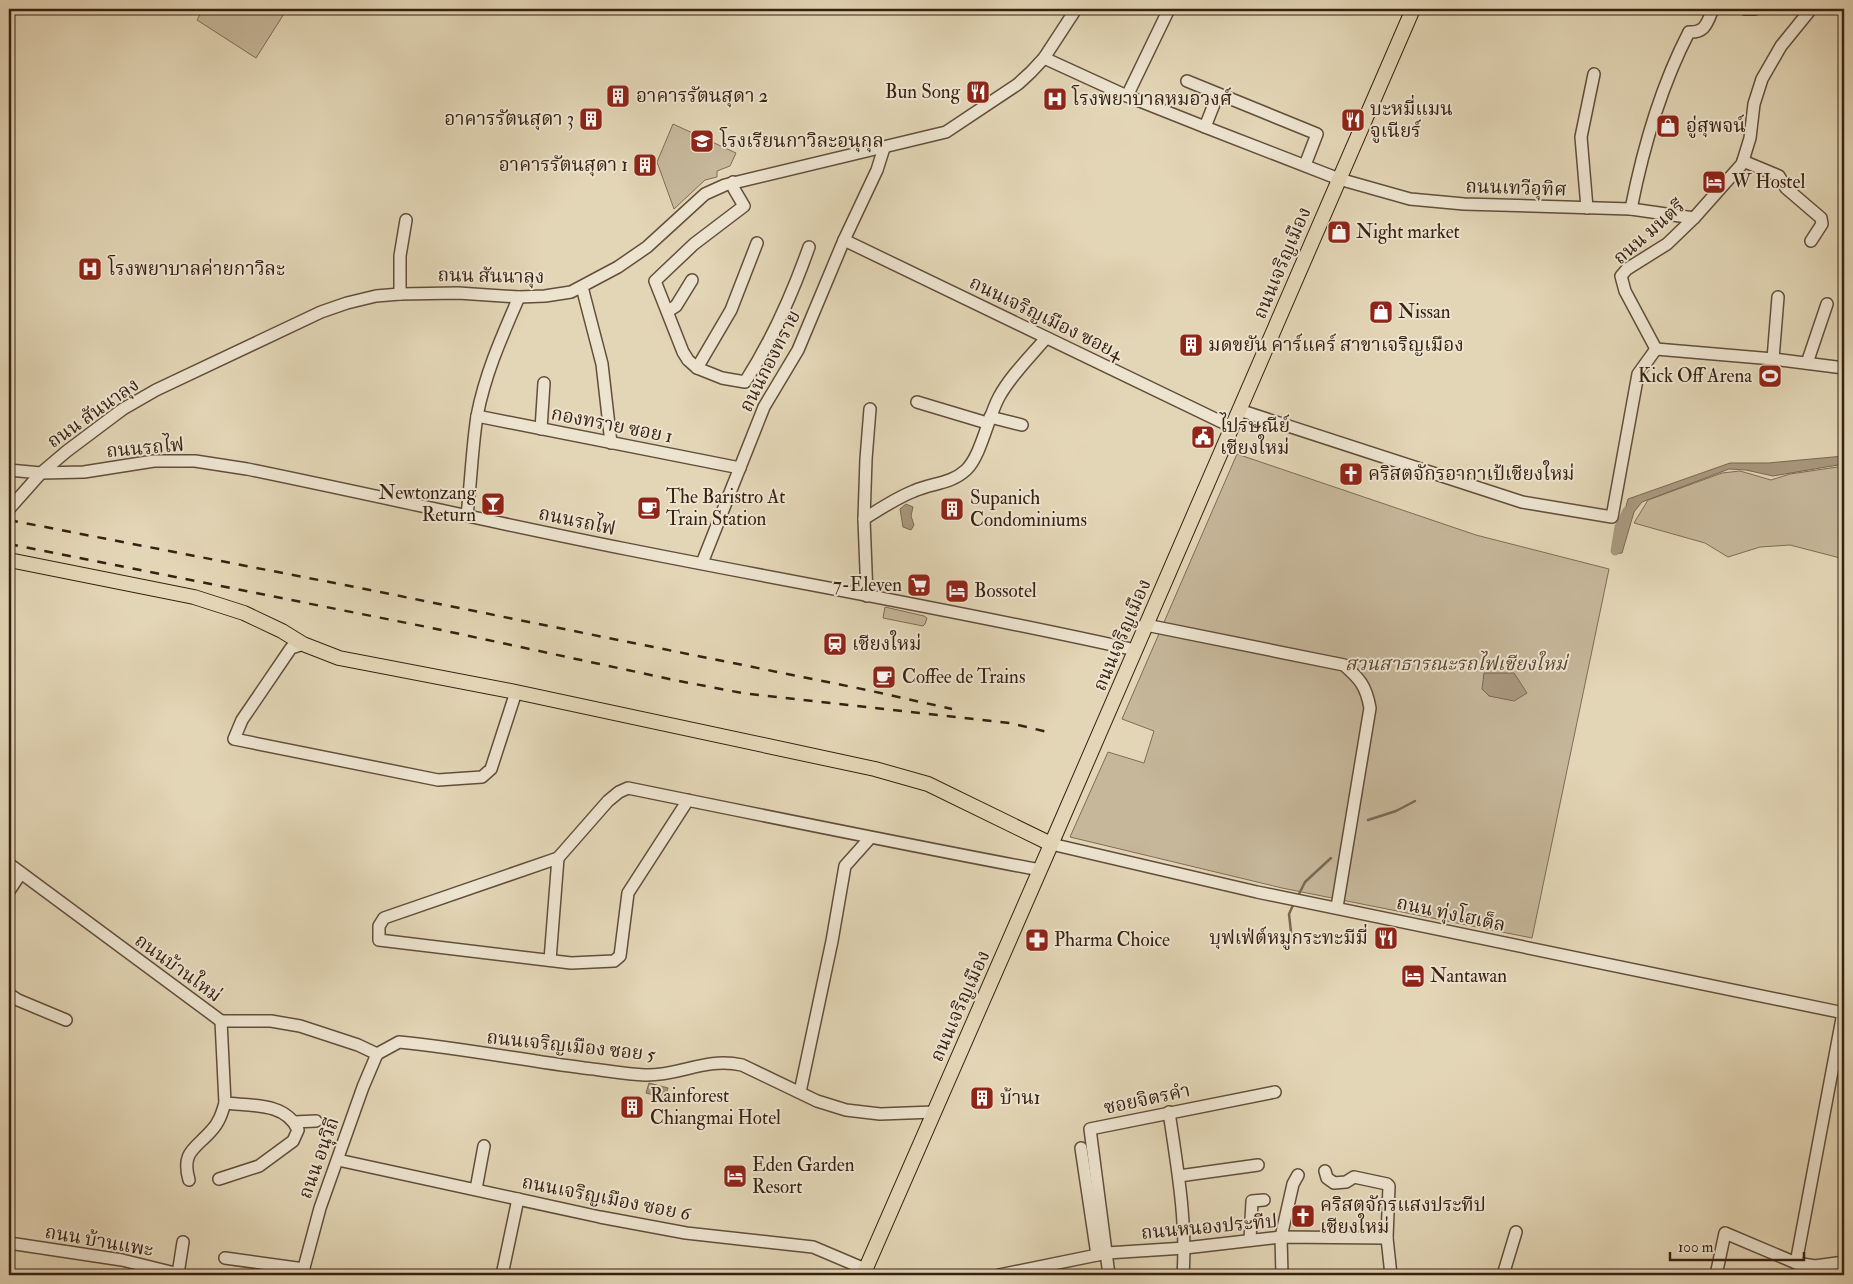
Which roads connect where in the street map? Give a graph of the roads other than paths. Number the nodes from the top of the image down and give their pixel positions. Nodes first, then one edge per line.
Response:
1 (1076, 9) edge
2 (1169, 9) edge
3 (1413, 9) edge
4 (1713, 9) edge
5 (1745, 9) edge
6 (1755, 9) edge
7 (1812, 9) edge
8 (1044, 58) junction
9 (1594, 74) dead end
10 (1187, 81) dead end
11 (1218, 94) junction
12 (1127, 96) junction
13 (1205, 127) junction
14 (884, 148) junction
15 (1743, 161) junction
16 (1305, 165) junction
17 (1339, 179) junction
18 (733, 182) junction
19 (1587, 208) junction
20 (1631, 209) junction
21 (1694, 218) junction
22 (406, 220) dead end
23 (844, 240) junction
24 (1811, 241) dead end
25 (757, 243) dead end
26 (809, 247) dead end
27 (692, 280) dead end
28 (582, 287) junction
29 (400, 294) junction
30 (519, 297) junction
31 (1778, 297) dead end
32 (1827, 304) dead end
33 (668, 312) junction
34 (1046, 338) junction
35 (1656, 349) junction
36 (1773, 359) junction
37 (1807, 363) junction
38 (697, 368) junction
39 (1844, 368) edge
40 (544, 383) dead end
41 (917, 402) dead end
42 (870, 409) dead end
43 (1239, 410) junction
44 (477, 416) junction
45 (988, 420) junction
46 (1022, 425) dead end
47 (1232, 427) junction
48 (541, 429) junction
49 (611, 443) junction
50 (740, 468) junction
51 (9, 470) edge
52 (41, 473) junction
53 (9, 509) edge
54 (467, 515) junction
55 (864, 519) junction
56 (9, 560) edge
57 (702, 563) junction
58 (867, 596) junction
59 (1146, 626) junction
60 (303, 644) junction
61 (1135, 650) junction
62 (516, 692) junction
63 (688, 800) junction
64 (1060, 824) junction
65 (1033, 834) junction
66 (870, 838) junction
67 (1051, 844) junction
68 (558, 858) junction
69 (9, 864) edge
70 (1041, 867) junction
71 (21, 873) junction
72 (9, 891) edge
73 (1337, 907) junction
74 (550, 960) junction
75 (9, 994) edge
76 (1844, 1013) edge
77 (66, 1020) dead end
78 (221, 1021) junction
79 (377, 1054) junction
80 (800, 1092) junction
81 (1275, 1092) dead end
82 (225, 1103) junction
83 (934, 1112) junction
84 (1169, 1112) junction
85 (316, 1121) dead end
86 (294, 1122) junction
87 (484, 1146) dead end
88 (1081, 1148) dead end
89 (338, 1160) junction
90 (1258, 1165) dead end
91 (1325, 1171) dead end
92 (1298, 1175) dead end
93 (1179, 1176) junction
94 (219, 1179) dead end
95 (189, 1180) dead end
96 (476, 1189) junction
97 (518, 1199) junction
98 (1264, 1200) dead end
99 (1516, 1232) dead end
100 (1281, 1237) junction
101 (1387, 1238) junction
102 (1250, 1240) junction
103 (183, 1242) dead end
104 (9, 1243) edge
105 (1185, 1248) junction
106 (1102, 1254) junction
107 (225, 1258) dead end
108 (1844, 1262) edge
109 (1796, 1263) junction
110 (1035, 1271) edge
111 (154, 1272) edge
112 (303, 1272) edge
113 (864, 1272) edge
114 (180, 1274) edge
115 (502, 1275) edge
116 (999, 1275) edge
117 (1109, 1275) edge
118 (1183, 1275) edge
119 (1282, 1275) edge
120 (1390, 1275) edge
121 (1503, 1275) edge
122 (1716, 1275) edge

1 - 8 street, ถนน สันนาลุง
2 - 12 street
3 - 17 main road, ถนนเจริญเมือง
4 - 20 street
5 - 6 street
7 - 15 street, ถนน มนตรี
8 - 12 street, ถนนเทวีอุทิศ
8 - 14 street, ถนน สันนาลุง
9 - 19 street
10 - 11 street
11 - 13 street
11 - 16 street
12 - 13 street, ถนนเทวีอุทิศ
13 - 16 street, ถนนเทวีอุทิศ
14 - 18 street, ถนน สันนาลุง
14 - 23 street, ถนนกองทราย
15 - 21 street, ถนน มนตรี
15 - 24 street
16 - 17 street, ถนนเทวีอุทิศ
17 - 19 street, ถนนเทวีอุทิศ
17 - 43 main road, ถนนเจริญเมือง
18 - 28 street, ถนน สันนาลุง
18 - 33 street
19 - 20 street, ถนนเทวีอุทิศ
20 - 21 street, ถนนเทวีอุทิศ
21 - 35 street, ถนน มนตรี
22 - 29 street
23 - 34 street, ถนนเจริญเมือง ซอย4
23 - 50 street, ถนนกองทราย
25 - 38 street
26 - 38 street
27 - 33 street
28 - 30 street, ถนน สันนาลุง
28 - 49 street
29 - 30 street, ถนน สันนาลุง
29 - 52 street, ถนน สันนาลุง
30 - 44 street
31 - 36 street
32 - 37 street
33 - 38 street
34 - 45 street
34 - 47 street, ถนนเจริญเมือง ซอย4
35 - 36 street
35 - 43 street
36 - 37 street
37 - 39 street
40 - 48 street
41 - 45 street
42 - 55 street
43 - 47 main road, ถนนเจริญเมือง
44 - 48 street, กองทราย ซอย 1
44 - 54 street
45 - 46 street
45 - 55 street
47 - 59 main road, ถนนเจริญเมือง
48 - 49 street, กองทราย ซอย 1
49 - 50 street, กองทราย ซอย 1
50 - 57 street, ถนนกองทราย
51 - 52 street, ถนนรถไฟ
52 - 53 street, ถนน สันนาลุง
52 - 54 street, ถนนรถไฟ
54 - 57 street, ถนนรถไฟ
55 - 58 street
56 - 60 main road
57 - 58 street, ถนนรถไฟ
58 - 61 street, ถนนรถไฟ
59 - 61 main road, ถนนเจริญเมือง
59 - 73 street
60 - 62 main road
60 - 62 street
61 - 64 main road, ถนนเจริญเมือง
62 - 65 main road
63 - 66 street
63 - 68 street
63 - 74 street
64 - 65 main road
64 - 67 main road, ถนนเจริญเมือง
65 - 67 main road
65 - 70 main road
66 - 70 street
66 - 80 street
67 - 70 main road, ถนนเจริญเมือง
67 - 73 street, ถนน ทุ่งโฮเต็ล
68 - 74 street
68 - 74 street
69 - 71 street, ถนนบ้านใหม่
70 - 83 main road, ถนนเจริญเมือง
71 - 72 street
71 - 78 street, ถนนบ้านใหม่
73 - 76 street, ถนน ทุ่งโฮเต็ล
75 - 77 street
76 - 109 street
78 - 79 street, ถนนบ้านใหม่
78 - 82 street
79 - 80 street, ถนนเจริญเมือง ซอย 5
79 - 89 street, ถนน อนุวิถี
80 - 83 street, ถนนเจริญเมือง ซอย 5
81 - 84 street, ซอยจิตรคำ
82 - 86 street
82 - 95 street
83 - 113 main road, ถนนเจริญเมือง
84 - 93 street
84 - 106 street, ซอยจิตรคำ
85 - 86 street
86 - 94 street
87 - 96 street
88 - 106 street
89 - 96 street, ถนนเจริญเมือง ซอย 6
89 - 112 street, ถนน อนุวิถี
90 - 93 street
91 - 101 street
92 - 100 street
93 - 105 street
96 - 97 street, ถนนเจริญเมือง ซอย 6
97 - 113 street, ถนนเจริญเมือง ซอย 6
97 - 115 street
98 - 102 street
99 - 121 street
100 - 101 street, ถนนหนองประทีป
100 - 102 street, ถนนหนองประทีป
100 - 119 street
101 - 120 street
102 - 105 street, ถนนหนองประทีป
103 - 114 street
104 - 111 street, ถนน บ้านแพะ
105 - 106 street, ถนนหนองประทีป
105 - 118 street
106 - 110 street, ถนนหนองประทีป
106 - 117 street
107 - 112 street
108 - 109 street
109 - 122 street
110 - 116 street, ถนนหนองประทีป
111 - 114 street, ถนน บ้านแพะ

